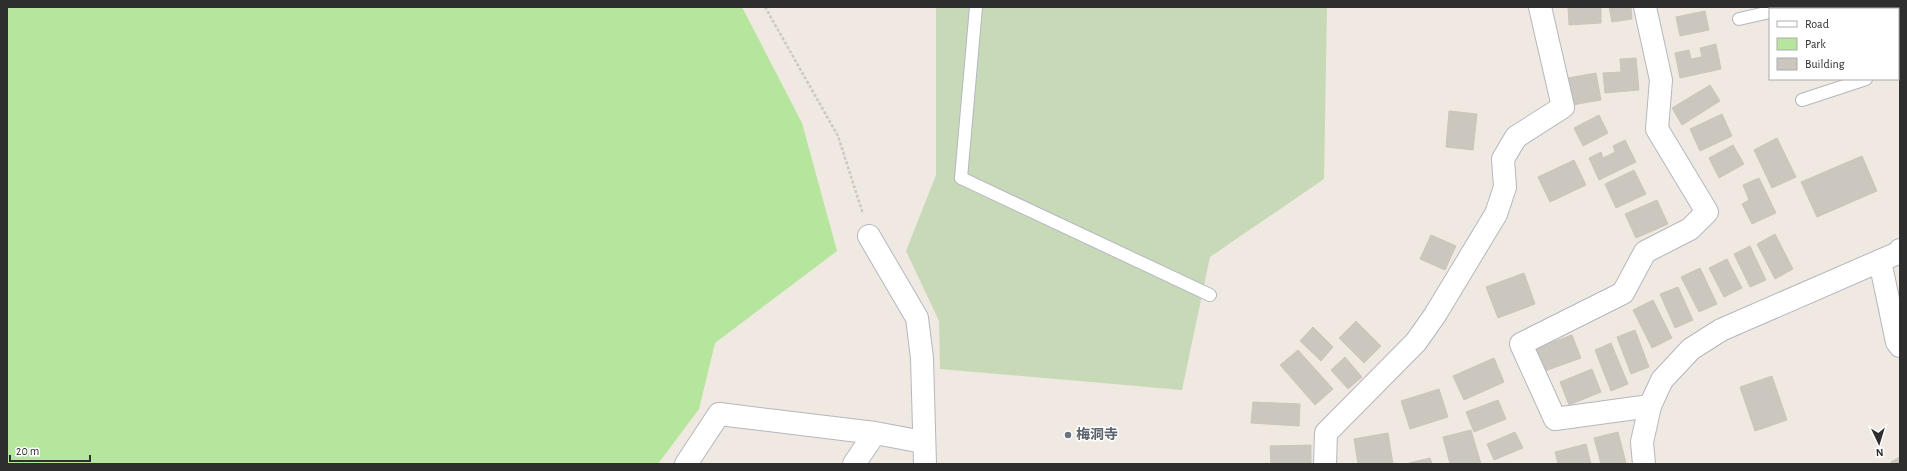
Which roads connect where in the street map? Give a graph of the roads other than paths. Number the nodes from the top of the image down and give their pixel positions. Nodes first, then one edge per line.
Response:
1 (976, 7) edge
2 (1540, 7) edge
3 (1645, 7) edge
4 (1769, 12) edge
5 (1739, 19) dead end
6 (1863, 80) edge
7 (1802, 100) dead end
8 (869, 236) road end
9 (1900, 250) edge
10 (1880, 261) junction
11 (1210, 295) dead end
12 (1900, 346) edge
13 (1650, 406) junction
14 (875, 433) junction
15 (923, 442) junction
16 (686, 464) edge
17 (854, 464) edge
18 (924, 464) edge
19 (1325, 464) edge
20 (1644, 464) edge

1 - 11 lane
2 - 19 street
3 - 13 street
4 - 5 lane
6 - 7 lane
8 - 15 street
9 - 10 street
10 - 12 street
10 - 13 street
13 - 20 street
14 - 15 street
14 - 16 street
14 - 17 street
15 - 18 street

